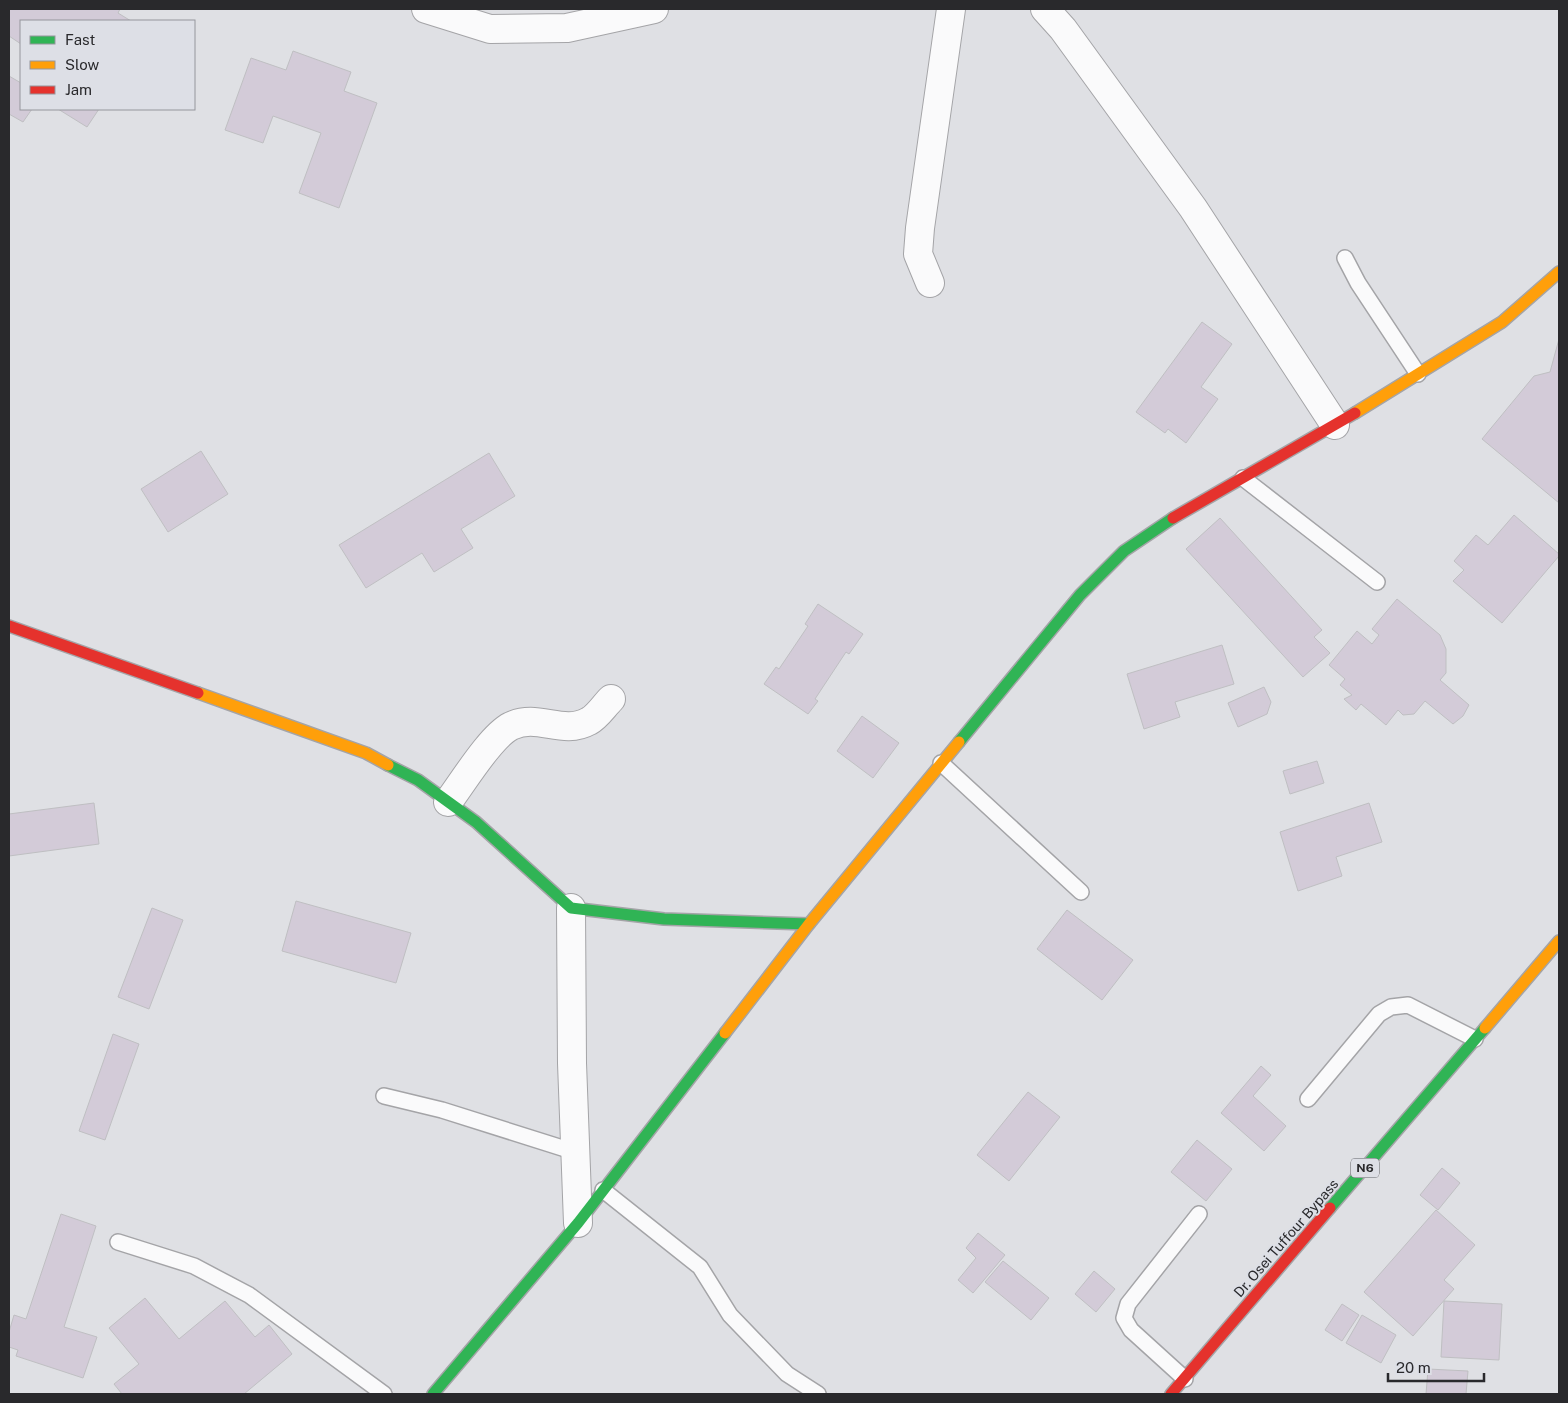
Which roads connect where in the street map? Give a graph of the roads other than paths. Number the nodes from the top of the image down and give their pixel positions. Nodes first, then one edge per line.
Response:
1 (426, 9) edge
2 (654, 9) edge
3 (951, 9) edge
4 (1045, 9) edge
5 (1345, 258) dead end
6 (1559, 272) edge
7 (930, 283) dead end
8 (1418, 374) junction
9 (1334, 425) junction
10 (1242, 478) junction
11 (1377, 582) dead end
12 (9, 626) edge
13 (610, 699) dead end
14 (941, 763) junction
15 (448, 802) junction
16 (1081, 892) dead end
17 (571, 908) junction
18 (809, 924) junction
19 (1559, 941) edge
20 (1475, 1039) junction
21 (384, 1096) dead end
22 (1308, 1099) dead end
23 (575, 1152) junction
24 (603, 1190) junction
25 (1199, 1214) dead end
26 (578, 1223) junction
27 (118, 1242) dead end
28 (1185, 1379) junction
29 (384, 1394) edge
30 (433, 1394) edge
31 (818, 1394) edge
32 (1171, 1394) edge

1 - 2 street
3 - 7 street
4 - 9 street
5 - 8 lane
6 - 8 main road
8 - 9 main road
9 - 10 main road
10 - 11 lane
10 - 14 main road
12 - 15 main road
13 - 15 street
14 - 16 lane
14 - 18 main road
15 - 17 main road
17 - 18 main road
17 - 23 street
18 - 24 main road
19 - 20 main road, Dr. Osei Tuffour Bypass / N6
20 - 22 lane
20 - 28 main road, Dr. Osei Tuffour Bypass / N6
21 - 23 lane
23 - 26 street
24 - 26 main road
24 - 31 lane
25 - 28 lane
26 - 30 main road
27 - 29 lane
28 - 32 main road, Dr. Osei Tuffour Bypass / N6

